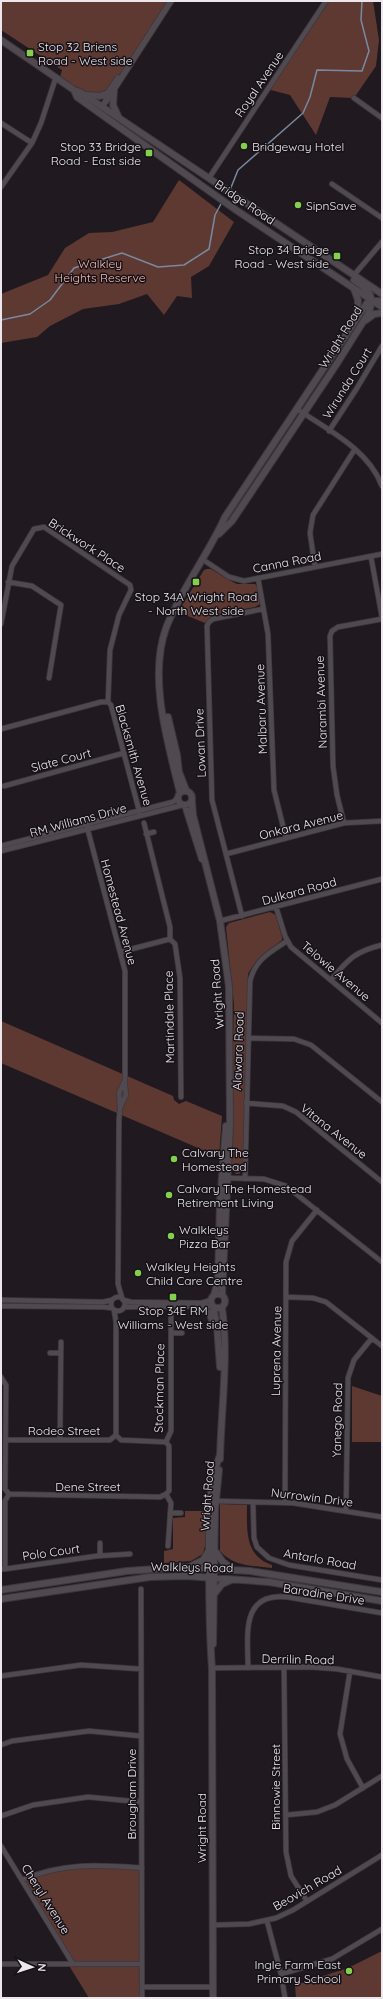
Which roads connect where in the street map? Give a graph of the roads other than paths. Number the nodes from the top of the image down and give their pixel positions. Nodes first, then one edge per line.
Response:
1 (170, 1) edge
2 (326, 1) edge
3 (1, 40) edge
4 (56, 77) junction
5 (74, 90) junction
6 (111, 92) junction
7 (85, 95) junction
8 (354, 98) dead end
9 (100, 109) junction
10 (119, 117) junction
11 (382, 118) edge
12 (1, 123) edge
13 (32, 143) junction
14 (185, 162) junction
15 (180, 170) junction
16 (209, 178) junction
17 (332, 184) dead end
18 (1, 187) edge
19 (203, 187) junction
20 (382, 218) edge
21 (382, 242) edge
22 (314, 248) junction
23 (307, 258) junction
24 (346, 269) junction
25 (354, 275) junction
26 (354, 288) junction
27 (382, 294) edge
28 (372, 301) junction
29 (382, 301) edge
30 (382, 308) edge
31 (382, 313) edge
32 (356, 320) junction
33 (363, 323) junction
34 (343, 339) junction
35 (350, 344) junction
36 (382, 346) edge
37 (297, 409) junction
38 (304, 413) junction
39 (329, 431) junction
40 (355, 449) junction
41 (382, 486) edge
42 (216, 536) junction
43 (382, 554) edge
44 (371, 557) junction
45 (202, 559) junction
46 (315, 566) junction
47 (258, 578) junction
48 (8, 582) junction
49 (130, 585) joint
50 (263, 609) junction
51 (382, 618) edge
52 (1, 624) edge
53 (49, 678) dead end
54 (161, 696) junction
55 (108, 702) junction
56 (1, 729) edge
57 (124, 753) junction
58 (4, 786) dead end
59 (186, 790) junction
60 (179, 795) junction
61 (192, 802) junction
62 (184, 805) junction
63 (140, 812) junction
64 (382, 821) edge
65 (144, 823) dead end
66 (344, 823) junction
67 (86, 826) junction
68 (154, 832) dead end
69 (146, 834) junction
70 (286, 838) junction
71 (1, 846) edge
72 (1, 851) edge
73 (226, 854) junction
74 (208, 873) junction
75 (382, 879) edge
76 (276, 907) junction
77 (242, 916) junction
78 (220, 921) junction
79 (170, 939) junction
80 (287, 941) junction
81 (382, 945) edge
82 (120, 952) junction
83 (331, 980) junction
84 (382, 1022) edge
85 (248, 1038) junction
86 (125, 1079) junction
87 (181, 1097) dead end
88 (382, 1102) edge
89 (246, 1103) junction
90 (120, 1108) junction
91 (224, 1178) junction
92 (245, 1179) junction
93 (382, 1182) edge
94 (317, 1210) junction
95 (382, 1262) edge
96 (118, 1284) junction
97 (222, 1295) junction
98 (286, 1297) junction
99 (113, 1299) junction
100 (122, 1299) junction
101 (1, 1300) edge
102 (212, 1302) junction
103 (1, 1306) edge
104 (202, 1307) junction
105 (222, 1308) junction
106 (113, 1309) junction
107 (123, 1309) junction
108 (171, 1314) dead end
109 (116, 1322) junction
110 (171, 1333) junction
111 (182, 1333) dead end
112 (372, 1338) junction
113 (61, 1342) dead end
114 (382, 1346) edge
115 (50, 1353) dead end
116 (60, 1353) junction
117 (218, 1353) junction
118 (1, 1377) edge
119 (223, 1383) junction
120 (4, 1407) edge
121 (116, 1435) junction
122 (6, 1440) junction
123 (60, 1440) junction
124 (166, 1442) junction
125 (220, 1455) junction
126 (9, 1494) junction
127 (166, 1494) junction
128 (216, 1501) junction
129 (253, 1502) junction
130 (285, 1502) junction
131 (346, 1511) junction
132 (170, 1513) junction
133 (181, 1513) dead end
134 (382, 1517) edge
135 (100, 1544) dead end
136 (168, 1546) dead end
137 (212, 1550) junction
138 (130, 1554) dead end
139 (100, 1556) junction
140 (190, 1567) junction
141 (212, 1568) junction
142 (3, 1569) edge
143 (232, 1569) junction
144 (195, 1576) junction
145 (212, 1577) junction
146 (238, 1579) junction
147 (382, 1580) edge
148 (1, 1590) edge
149 (141, 1590) dead end
150 (212, 1592) junction
151 (382, 1592) edge
152 (1, 1599) edge
153 (382, 1601) edge
154 (382, 1613) edge
155 (284, 1667) junction
156 (212, 1668) junction
157 (248, 1668) junction
158 (141, 1669) junction
159 (350, 1671) junction
160 (1, 1676) edge
161 (382, 1677) edge
162 (141, 1736) junction
163 (1, 1745) edge
164 (382, 1776) edge
165 (363, 1788) junction
166 (142, 1802) junction
167 (286, 1815) junction
168 (1, 1816) edge
169 (2, 1848) edge
170 (382, 1855) edge
171 (142, 1868) junction
172 (22, 1880) junction
173 (307, 1901) junction
174 (268, 1921) junction
175 (213, 1924) junction
176 (382, 1929) edge
177 (1, 1964) edge
178 (73, 1964) junction
179 (142, 1964) junction
180 (281, 1974) junction
181 (142, 1987) junction
182 (213, 1987) junction
183 (142, 1998) edge
184 (213, 1998) edge
185 (285, 1998) edge

1 - 6 street
2 - 16 street, Royal Avenue
3 - 4 main road
4 - 5 main road
4 - 13 street
5 - 7 main road
5 - 9 main road
6 - 7 main road
6 - 9 street
6 - 10 main road
7 - 9 main road
8 - 11 street
9 - 10 main road, Bridge Road
9 - 15 main road, Bridge Road
10 - 14 main road, Bridge Road
12 - 13 street
13 - 18 street
14 - 15 main road
14 - 16 main road, Bridge Road
15 - 19 main road, Bridge Road
16 - 19 main road
16 - 22 main road, Bridge Road
17 - 20 street
19 - 23 main road, Bridge Road
21 - 25 street
22 - 23 main road
22 - 24 main road, Bridge Road
23 - 26 main road, Bridge Road
24 - 25 main road, Bridge Road
24 - 28 main road
25 - 27 main road, Bridge Road
26 - 28 main road, Bridge Road
26 - 32 main road
28 - 29 main road
28 - 30 main road, Bridge Road
28 - 32 main road, Wright Road
28 - 33 main road, Wright Road
31 - 33 main road
32 - 34 main road, Wright Road
33 - 35 main road, Wright Road
34 - 35 main road
34 - 37 main road, Wright Road
35 - 38 main road, Wright Road
36 - 39 street, Wirunda Court
37 - 38 street
37 - 42 main road, Wright Road
38 - 39 street
38 - 42 main road, Wright Road
39 - 40 street
40 - 41 street
40 - 46 street
42 - 45 main road, Wright Road
43 - 44 street, Canna Road
44 - 46 street, Canna Road
44 - 51 street
45 - 47 street, Canna Road
45 - 54 main road, Wright Road
46 - 47 street, Canna Road
47 - 50 street, Malbaru Avenue
48 - 49 street, Brickwork Place
48 - 52 street
48 - 53 street
49 - 55 street, Blacksmith Avenue
50 - 70 street, Malbaru Avenue
50 - 73 street, Lowan Drive
51 - 66 street, Narambi Avenue
54 - 59 main road, Wright Road
54 - 60 main road, Wright Road
55 - 56 street
55 - 57 street, Blacksmith Avenue
57 - 58 street, Slate Court
57 - 63 street, Blacksmith Avenue
59 - 60 main road
59 - 61 main road
60 - 62 main road
60 - 63 street, RM Williams Drive
61 - 62 main road
61 - 74 main road, Wright Road
62 - 63 street, RM Williams Drive
62 - 74 main road, Wright Road
63 - 67 street, RM Williams Drive
64 - 66 street, Onkara Avenue
65 - 69 street, Martindale Place
66 - 70 street, Onkara Avenue
67 - 71 street, RM Williams Drive
67 - 72 street, RM Williams Drive
67 - 82 street, Homestead Avenue
68 - 69 street
69 - 79 street, Martindale Place
70 - 73 street, Onkara Avenue
73 - 77 street, Lowan Drive
74 - 78 main road, Wright Road
75 - 76 street, Dulkara Road
76 - 77 street, Dulkara Road
76 - 80 street, Telowie Avenue
77 - 78 street, Dulkara Road
78 - 91 main road, Wright Road
79 - 82 street
79 - 87 street, Martindale Place
80 - 83 street, Telowie Avenue
80 - 85 street, Alawara Road
81 - 83 street
82 - 86 street, Homestead Avenue
83 - 84 street, Telowie Avenue
85 - 88 street
85 - 89 street, Alawara Road
86 - 90 street, Homestead Avenue
86 - 90 street, Homestead Avenue
89 - 92 street, Alawara Road
89 - 93 street, Vitana Avenue
90 - 96 street, Homestead Avenue
91 - 92 street
91 - 97 main road, Wright Road
91 - 102 main road, Wright Road
92 - 94 street
94 - 95 street
94 - 98 street, Luprena Avenue
96 - 99 street, Homestead Avenue
96 - 100 street, Homestead Avenue
97 - 102 main road
97 - 105 main road, Wright Road
98 - 112 street
98 - 130 street, Luprena Avenue
99 - 100 street
99 - 101 street
99 - 106 street, Homestead Avenue
100 - 102 street
100 - 107 street, Homestead Avenue
102 - 104 street
102 - 105 main road
102 - 117 main road, Wright Road
103 - 106 street
104 - 107 street
104 - 117 main road
105 - 119 main road, Wright Road
106 - 107 street
106 - 109 street, Homestead Avenue
107 - 109 street
108 - 110 street, Stockman Place
109 - 121 street
110 - 111 street, Stockman Place
110 - 124 street, Stockman Place
112 - 114 street
112 - 131 street, Yanego Road
113 - 116 street
115 - 116 street
116 - 123 street
117 - 119 main road, Wright Road
118 - 120 street
119 - 125 main road, Wright Road
120 - 122 street
121 - 123 street, Rodeo Street
121 - 124 street, Rodeo Street
122 - 123 street, Rodeo Street
122 - 126 street
124 - 127 street, Stockman Place
125 - 128 main road, Wright Road
125 - 137 main road, Wright Road
126 - 127 street, Dene Street
126 - 142 street
127 - 132 street, Stockman Place
128 - 129 street, Nurrowin Drive
128 - 137 main road, Wright Road
129 - 130 street, Nurrowin Drive
129 - 147 street, Antarlo Road
130 - 131 street, Nurrowin Drive
131 - 134 street, Nurrowin Drive
132 - 133 street
132 - 136 street, Stockman Place
135 - 139 street
137 - 140 main road
137 - 141 main road, Wright Road
137 - 143 main road
138 - 139 street, Polo Court
139 - 142 street, Polo Court
140 - 141 main road, Walkleys Road
140 - 148 main road, Walkleys Road
141 - 143 main road, Walkleys Road
141 - 145 main road, Wright Road
143 - 151 main road, Walkleys Road
144 - 145 main road, Walkleys Road
144 - 150 main road
144 - 152 main road, Walkleys Road
145 - 146 main road, Walkleys Road
145 - 150 main road, Wright Road
146 - 150 main road
146 - 153 main road, Walkleys Road
149 - 158 street, Brougham Drive
150 - 156 main road, Wright Road
154 - 157 street, Baradine Drive
155 - 157 street, Derrilin Road
155 - 159 street, Derrilin Road
155 - 167 street, Binnowie Street
156 - 157 street, Derrilin Road
156 - 175 main road, Wright Road
158 - 160 street
158 - 162 street, Brougham Drive
159 - 161 street, Derrilin Road
159 - 165 street
162 - 163 street
162 - 166 street, Brougham Drive
164 - 165 street
165 - 167 street
166 - 168 street
166 - 171 street, Brougham Drive
167 - 173 street, Binnowie Street
169 - 172 street, Cheryl Avenue
170 - 173 street, Beovich Road
171 - 172 street
171 - 179 street, Brougham Drive
172 - 178 street, Cheryl Avenue
173 - 174 street, Beovich Road
174 - 175 street, Beovich Road
174 - 180 street
175 - 182 main road, Wright Road
176 - 180 street
177 - 178 street
178 - 179 street
179 - 181 street, Brougham Drive
180 - 185 street
181 - 182 street
181 - 183 street, Brougham Drive
182 - 184 main road, Wright Road

